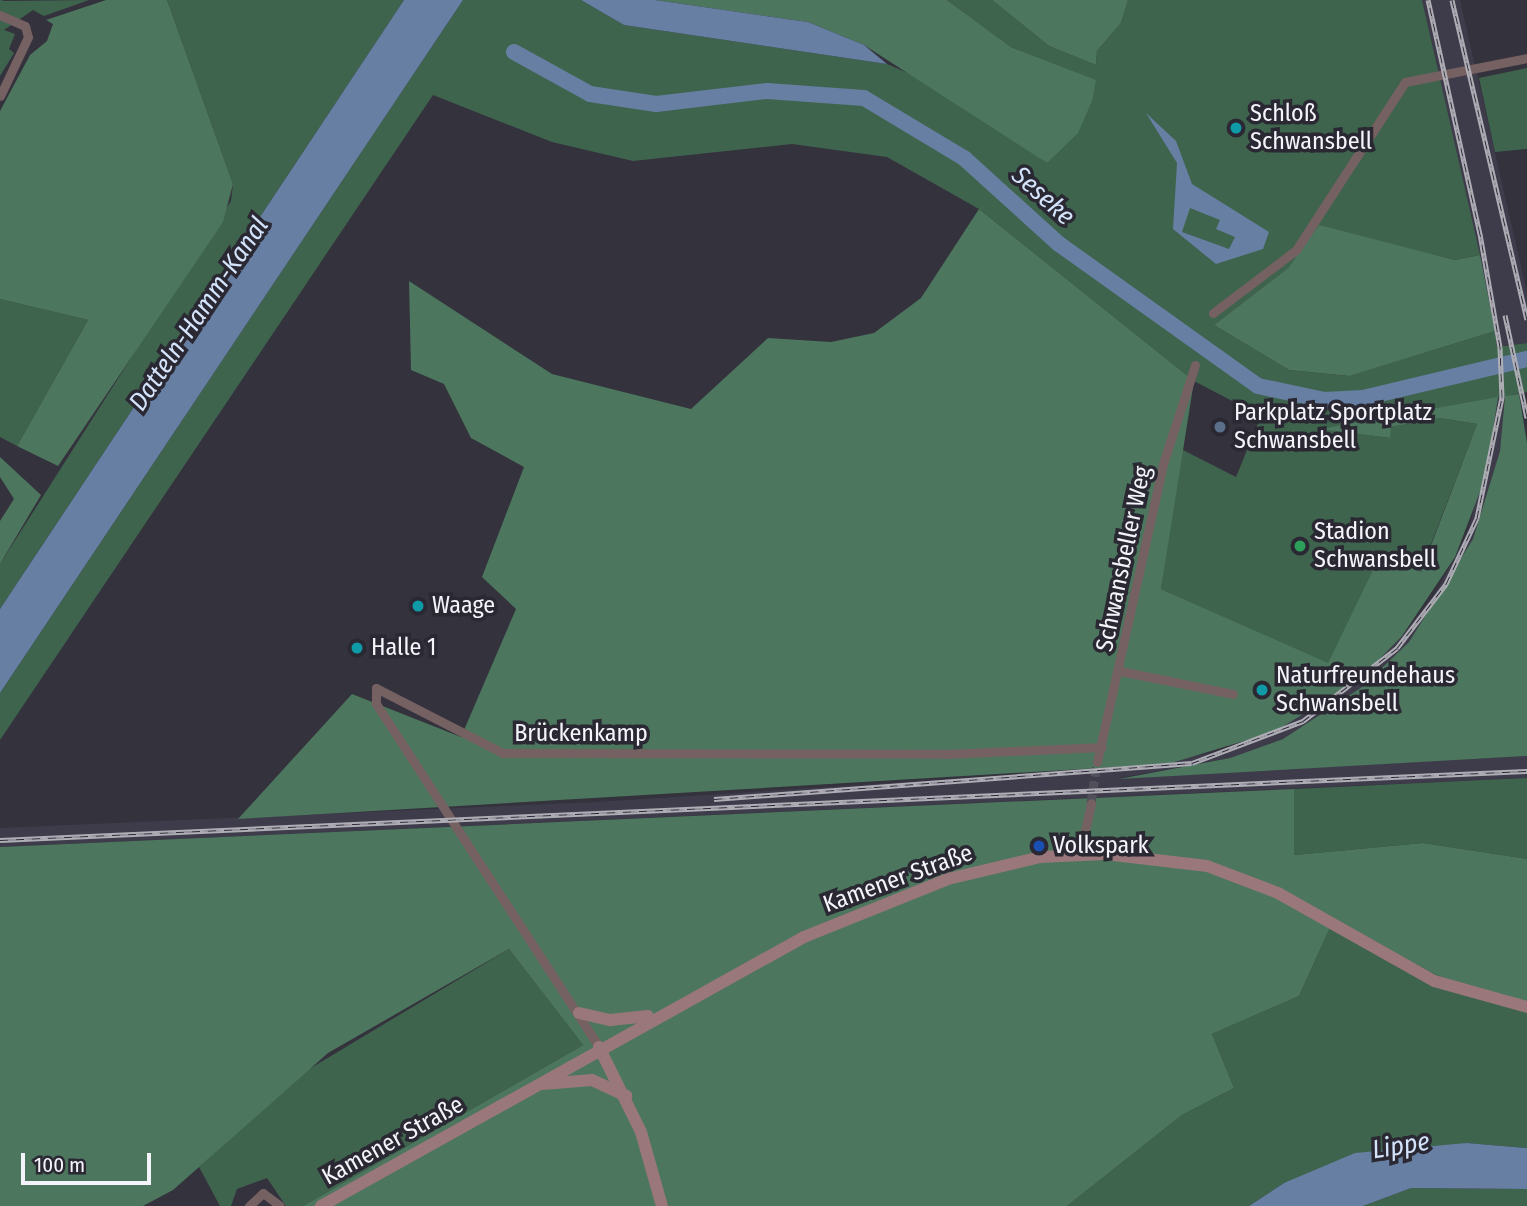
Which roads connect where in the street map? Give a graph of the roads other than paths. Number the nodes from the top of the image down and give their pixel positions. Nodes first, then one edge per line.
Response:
1 (4, 16) edge
2 (1527, 58) edge
3 (0, 96) edge
4 (1213, 313) dead end
5 (1195, 365) dead end
6 (1120, 671) junction
7 (1233, 694) dead end
8 (1102, 747) junction
9 (1097, 762) tunnel mouth
10 (1091, 803) tunnel mouth
11 (1080, 853) junction
12 (1527, 1007) edge
13 (579, 1013) junction
14 (658, 1014) junction
15 (600, 1047) junction
16 (536, 1085) junction
17 (626, 1096) junction
18 (249, 1206) edge
19 (280, 1206) edge
20 (321, 1206) edge
21 (662, 1206) edge

1 - 3 street
2 - 4 street
5 - 6 street, Schwansbeller Weg
6 - 7 street
6 - 8 street, Schwansbeller Weg
8 - 9 street, Schwansbeller Weg
8 - 13 street, Brückenkamp
10 - 11 street
11 - 12 main road, Kamener Straße
11 - 14 main road, Kamener Straße
13 - 14 main road
13 - 15 street, Brückenkamp
14 - 15 main road, Kamener Straße
15 - 16 main road, Kamener Straße
15 - 17 main road
16 - 17 main road
16 - 20 main road, Kamener Straße
17 - 21 main road
18 - 19 street

